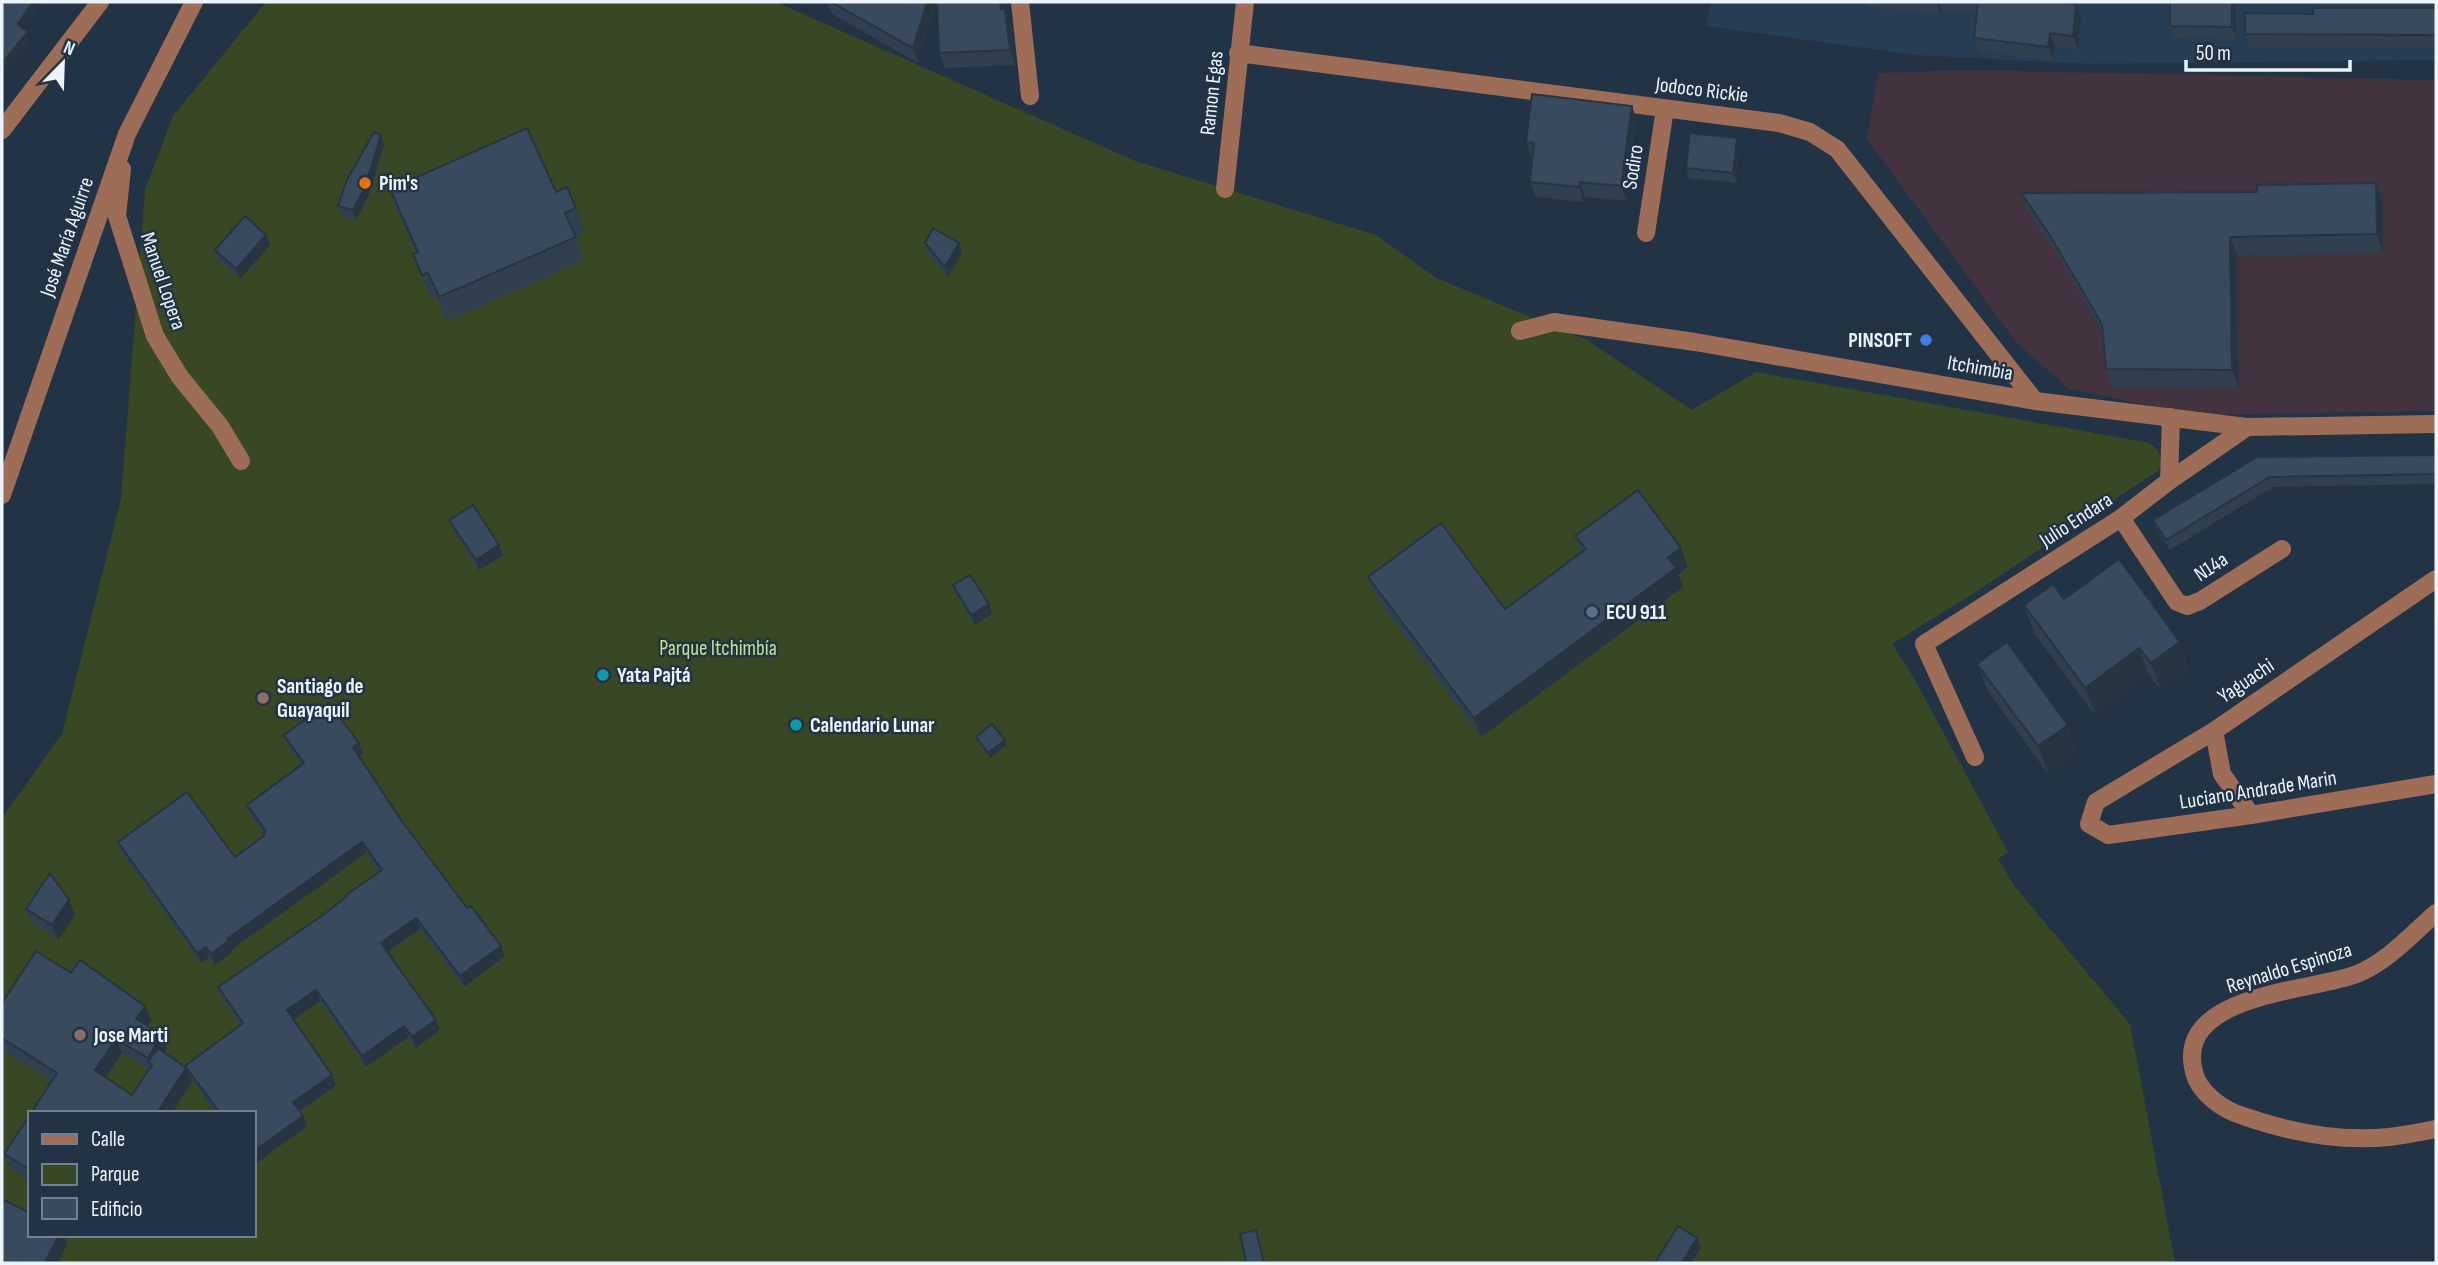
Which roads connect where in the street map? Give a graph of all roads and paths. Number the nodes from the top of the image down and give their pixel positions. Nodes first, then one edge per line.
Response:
1 (100, 2) edge
2 (194, 2) edge
3 (1020, 2) edge
4 (1245, 2) edge
5 (1238, 53) junction
6 (1030, 96) dead end
7 (1665, 109) junction
8 (2, 130) edge
9 (127, 134) junction
10 (1225, 189) dead end
11 (1646, 233) dead end
12 (1520, 331) dead end
13 (2035, 401) junction
14 (2171, 417) junction
15 (2436, 424) edge
16 (2247, 426) junction
17 (241, 461) dead end
18 (2169, 481) junction
19 (2, 495) edge
20 (2121, 518) junction
21 (2282, 549) dead end
22 (2436, 579) edge
23 (2214, 731) junction
24 (1975, 757) dead end
25 (2436, 784) edge
26 (2251, 815) junction
27 (2090, 824) joint
28 (2436, 913) edge
29 (2436, 1129) edge

1 - 8 street
2 - 9 street, José María Aguirre
3 - 6 street
4 - 5 street, Ramon Egas
5 - 7 street, Jodoco Rickie
5 - 10 street, Ramon Egas
7 - 11 street, Sodiro
7 - 13 street, Jodoco Rickie
9 - 17 street, Manuel Lopera
9 - 19 street, José María Aguirre
12 - 13 street, Itchimbia
13 - 14 street, Itchimbia
14 - 16 street, Itchimbia
14 - 18 street
15 - 16 street, Itchimbia
16 - 18 street, Julio Endara
18 - 20 street, Julio Endara
20 - 21 street, N14a
20 - 24 street, Julio Endara
22 - 23 street, Yaguachi
23 - 26 street
23 - 27 street, Yaguachi
25 - 26 street, Luciano Andrade Marin
26 - 27 street, Luciano Andrade Marin
28 - 29 street, Reynaldo Espinoza

